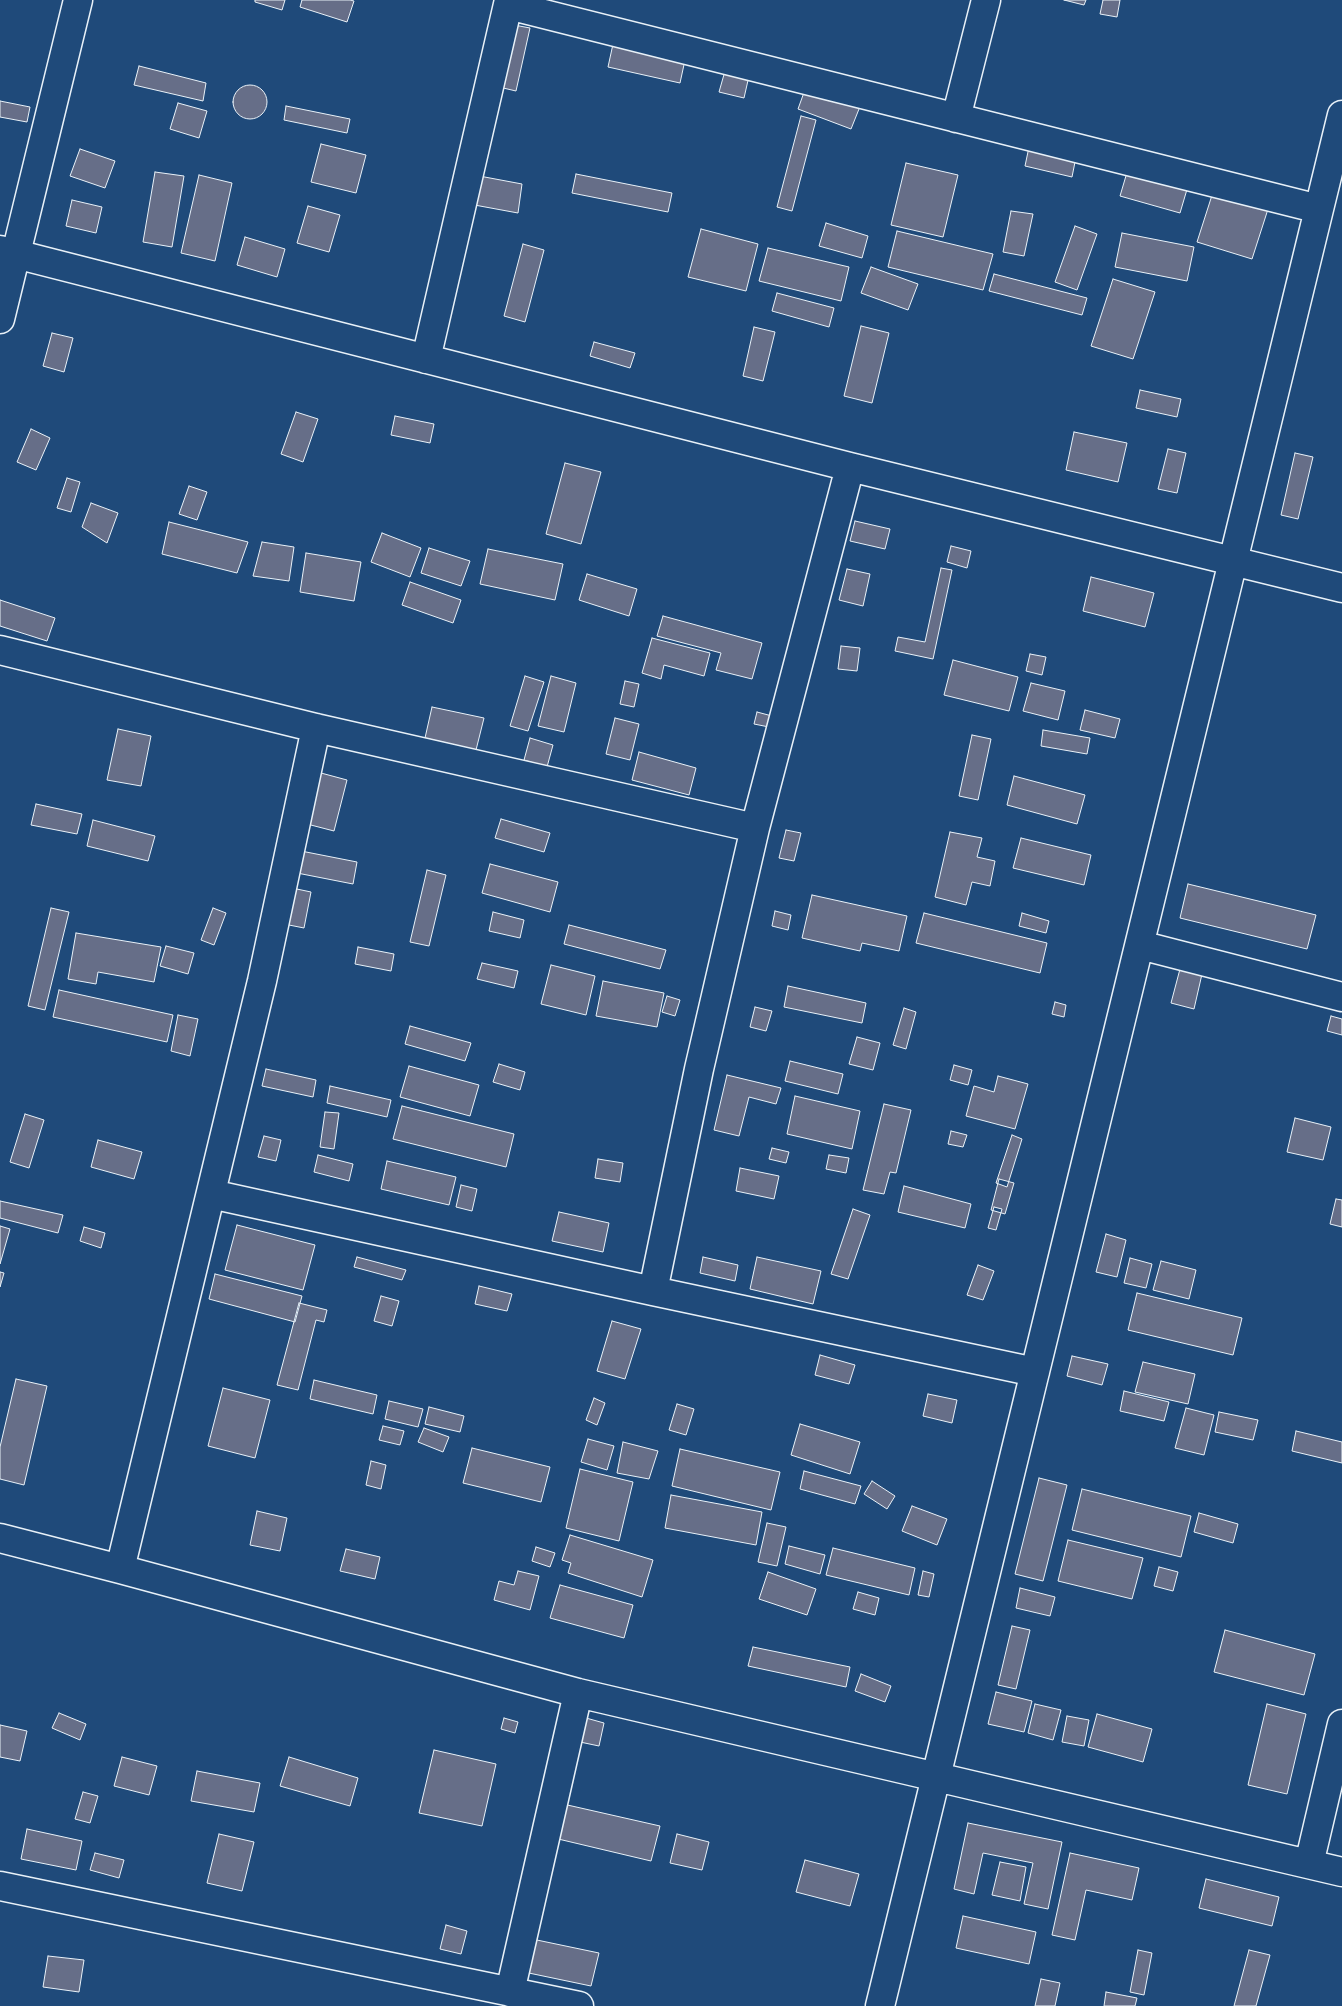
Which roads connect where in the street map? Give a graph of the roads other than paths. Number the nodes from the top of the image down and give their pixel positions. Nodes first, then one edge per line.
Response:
1 (78, 0) edge
2 (986, 0) edge
3 (509, 3) edge
4 (1342, 115) edge
5 (956, 118) junction
6 (1319, 209) junction
7 (8, 252) edge
8 (0, 319) edge
9 (426, 359) junction
10 (850, 467) junction
11 (1234, 561) junction
12 (1342, 588) edge
13 (0, 650) edge
14 (316, 728) junction
15 (755, 828) junction
16 (1140, 945) junction
17 (1342, 997) edge
18 (212, 1194) junction
19 (653, 1291) junction
20 (1035, 1372) junction
21 (0, 1538) edge
22 (120, 1569) junction
23 (578, 1693) junction
24 (1342, 1724) edge
25 (936, 1776) junction
26 (1309, 1864) junction
27 (1342, 1872) edge
28 (0, 1886) edge
29 (510, 1992) junction
30 (580, 2006) edge
31 (880, 2006) edge

1 - 7 street
2 - 5 street
3 - 5 street
3 - 9 street
4 - 6 street
5 - 6 street
6 - 11 street
7 - 8 street
7 - 9 street
9 - 10 street
10 - 11 street
10 - 15 street
11 - 12 street
11 - 16 street
13 - 14 street
14 - 15 street
14 - 18 street
15 - 19 street
16 - 17 street
16 - 20 street
18 - 19 street
18 - 22 street
19 - 20 street
20 - 25 street
21 - 22 street
22 - 23 street
23 - 25 street
23 - 29 street
24 - 26 street
25 - 26 street
25 - 31 street
26 - 27 street
28 - 29 street
29 - 30 street

